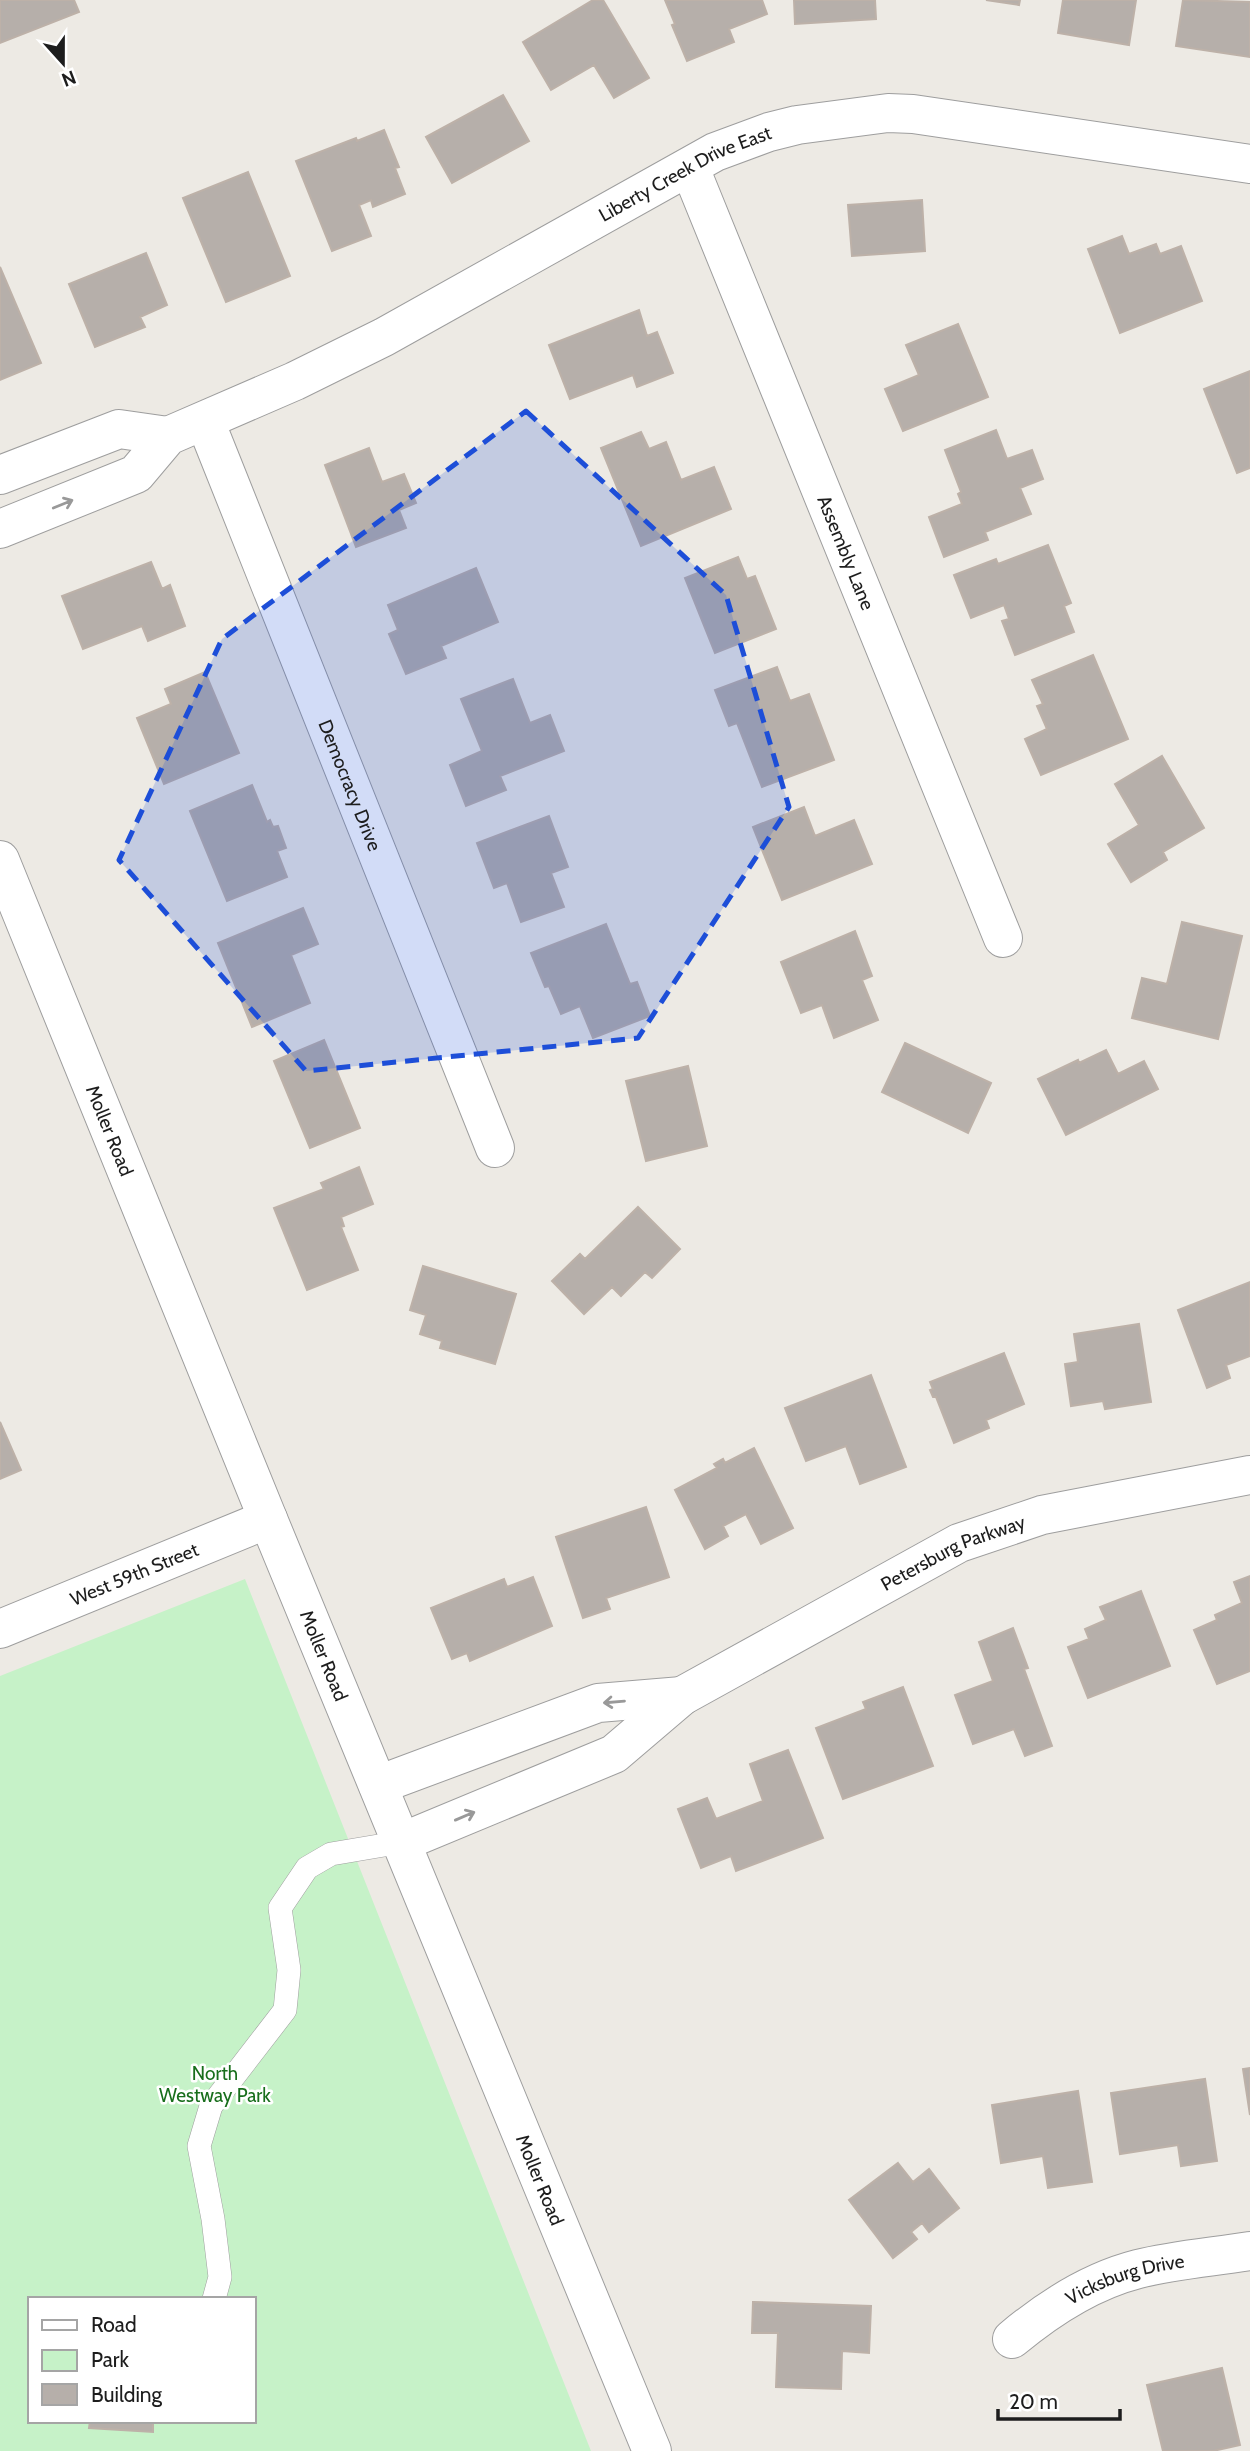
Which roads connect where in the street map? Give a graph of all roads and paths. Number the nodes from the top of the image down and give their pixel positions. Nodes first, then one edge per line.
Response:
1 (1250, 164) edge
2 (690, 168) junction
3 (205, 421) junction
4 (167, 436) junction
5 (0, 475) edge
6 (0, 529) edge
7 (0, 860) edge
8 (1003, 938) dead end
9 (495, 1148) dead end
10 (1250, 1475) edge
11 (268, 1519) junction
12 (0, 1629) edge
13 (682, 1696) junction
14 (378, 1785) junction
15 (402, 1842) junction
16 (1250, 2250) edge
17 (215, 2297) edge
18 (1012, 2339) dead end
19 (652, 2451) edge

1 - 2 street, Liberty Creek Drive East
2 - 3 street, Liberty Creek Drive East
2 - 8 street, Assembly Lane
3 - 4 street, Liberty Creek Drive East
3 - 9 street, Democracy Drive
4 - 5 street, Liberty Creek Drive East
6 -> 4 street, Liberty Creek Drive East
7 - 11 street, Moller Road
10 - 13 street, Petersburg Parkway
11 - 12 street, West 59th Street
11 - 14 street, Moller Road
13 -> 14 street, Petersburg Parkway
15 -> 13 street, Petersburg Parkway
14 - 15 street, Moller Road
15 - 17 lane
15 - 19 street, Moller Road
16 - 18 street, Vicksburg Drive

